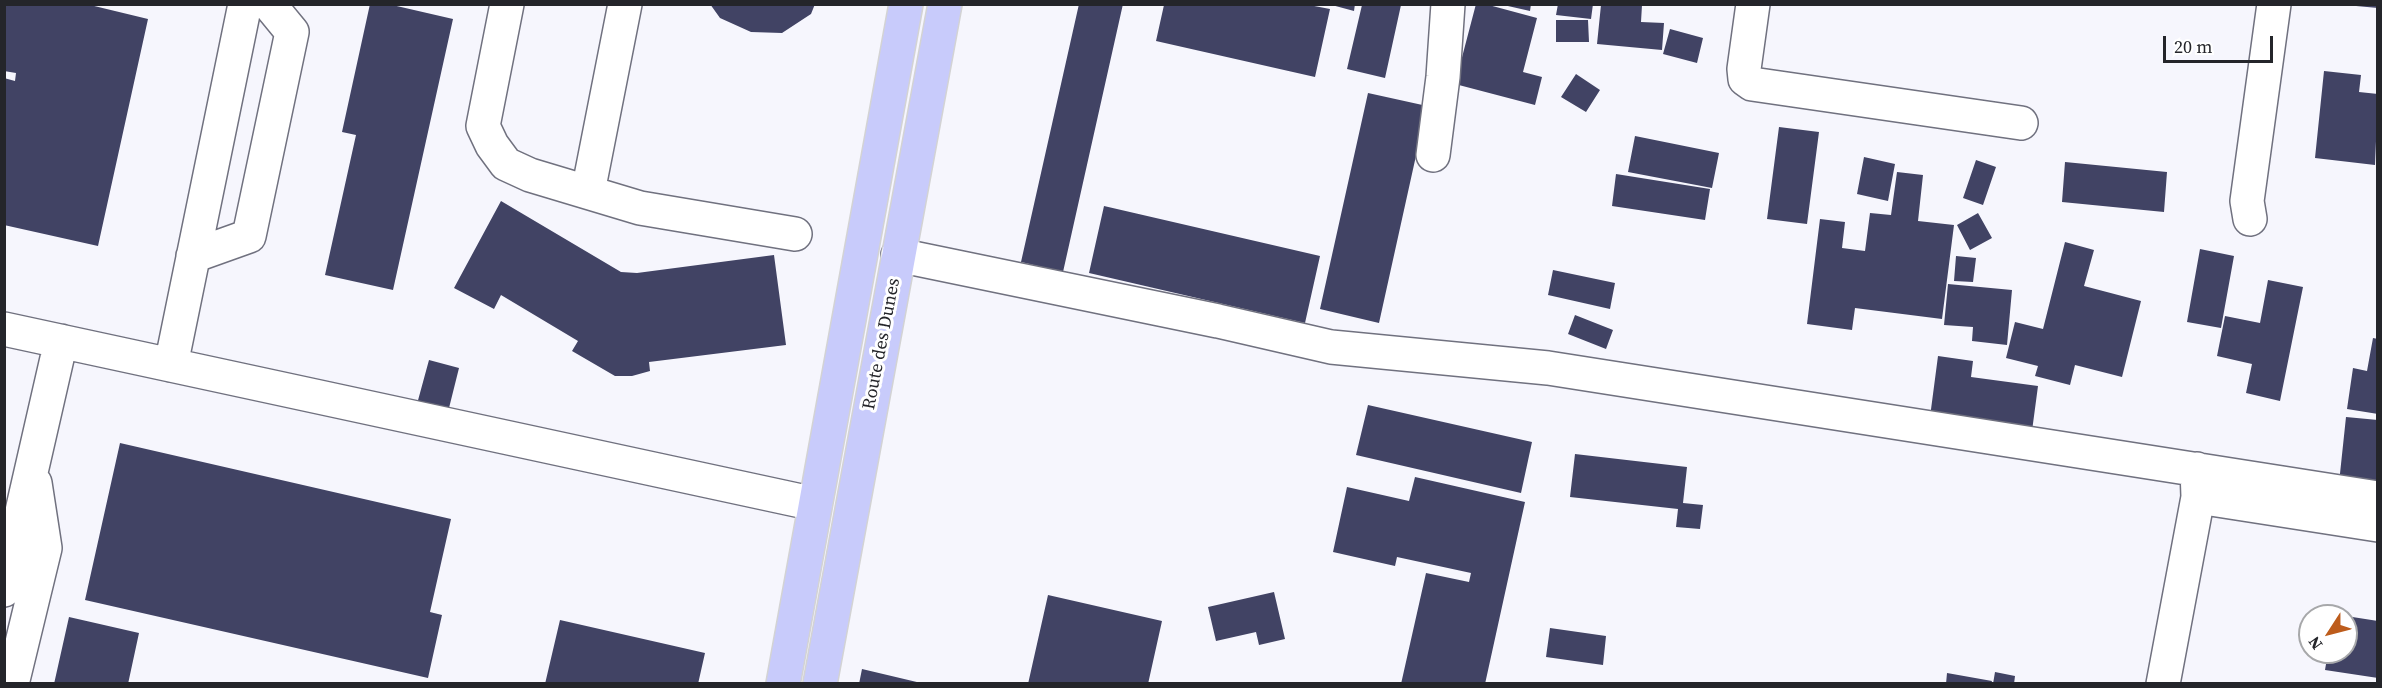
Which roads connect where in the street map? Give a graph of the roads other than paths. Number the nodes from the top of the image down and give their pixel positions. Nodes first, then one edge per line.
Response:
1 (245, 4) edge
2 (268, 4) edge
3 (507, 4) edge
4 (625, 4) edge
5 (906, 4) edge
6 (945, 4) edge
7 (1448, 4) edge
8 (1753, 4) edge
9 (2274, 4) edge
10 (2021, 123) dead end
11 (1433, 155) dead end
12 (588, 192) junction
13 (2250, 219) dead end
14 (795, 234) dead end
15 (898, 255) junction
16 (193, 256) junction
17 (4, 329) edge
18 (61, 341) junction
19 (171, 365) junction
20 (33, 466) junction
21 (2197, 483) junction
22 (2378, 498) edge
23 (814, 504) junction
24 (2378, 525) edge
25 (4, 590) edge
26 (12, 684) edge
27 (783, 684) edge
28 (820, 684) edge
29 (2163, 684) edge

1 - 16 street
2 - 16 street
3 - 12 street
4 - 12 street
5 - 23 main road, Route des Dunes
6 - 15 main road, Route des Dunes
7 - 11 street
8 - 10 street
9 - 13 street
12 - 14 street
15 - 21 street
15 - 28 main road, Route des Dunes
16 - 19 street
17 - 18 street
18 - 19 street
18 - 20 street
19 - 23 street
20 - 25 street
20 - 26 street
21 - 22 street
21 - 24 street
21 - 29 street
23 - 27 main road, Route des Dunes

